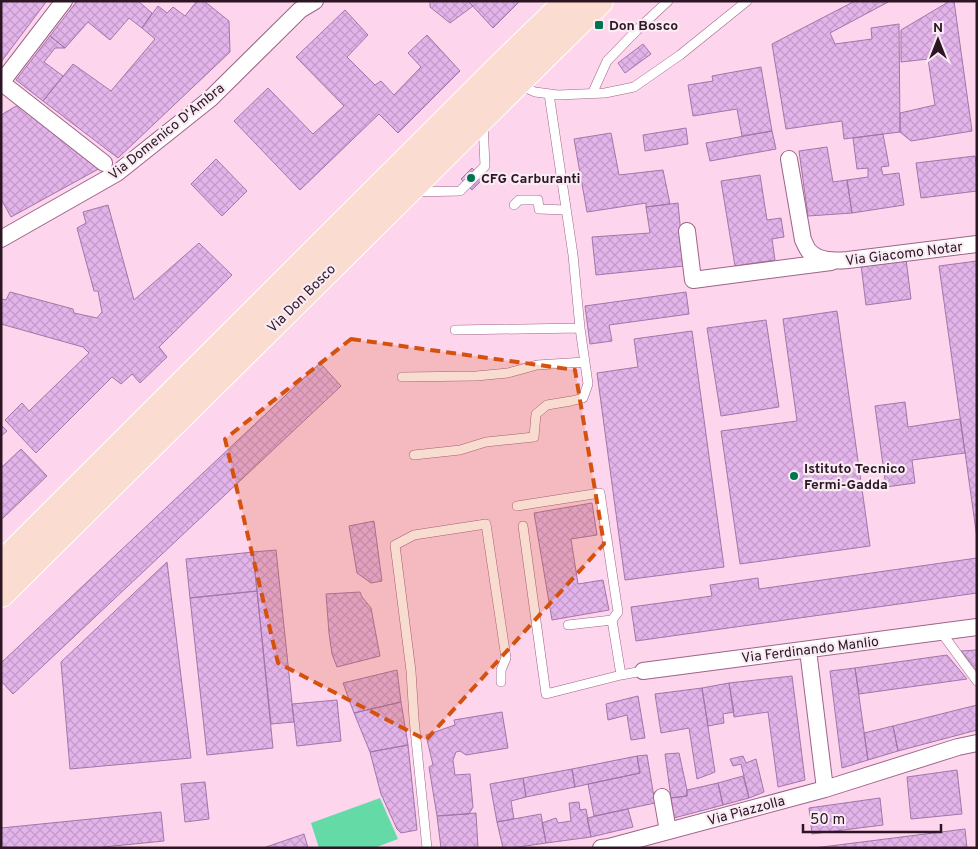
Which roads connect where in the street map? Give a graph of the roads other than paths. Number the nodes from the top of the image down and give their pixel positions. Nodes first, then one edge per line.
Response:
1 (64, 1) edge
2 (315, 1) edge
3 (568, 1) edge
4 (600, 1) edge
5 (668, 1) edge
6 (747, 1) edge
7 (508, 76) junction
8 (1, 83) edge
9 (549, 94) junction
10 (592, 94) junction
11 (483, 117) junction
12 (789, 159) dead end
13 (104, 162) dead end
14 (408, 192) junction
15 (514, 206) dead end
16 (566, 210) junction
17 (687, 231) dead end
18 (1, 239) edge
19 (977, 244) edge
20 (831, 262) junction
21 (580, 328) junction
22 (455, 330) dead end
23 (585, 362) junction
24 (402, 376) dead end
25 (414, 455) dead end
26 (517, 506) dead end
27 (523, 526) dead end
28 (1, 565) edge
29 (1, 594) edge
30 (612, 620) junction
31 (568, 625) dead end
32 (977, 627) edge
33 (941, 632) junction
34 (808, 650) junction
35 (643, 671) joint
36 (621, 675) junction
37 (977, 681) edge
38 (501, 682) dead end
39 (977, 743) edge
40 (825, 789) junction
41 (662, 797) dead end
42 (668, 831) junction
43 (607, 847) edge
44 (427, 848) edge

1 - 8 street
2 - 18 street, Via Domenico D'Ambra
3 - 7 main road, Via Don Bosco
4 - 7 main road, Via Don Bosco
5 - 10 lane
6 - 10 lane
7 - 9 lane
7 - 11 main road, Via Don Bosco
7 - 28 main road, Via Don Bosco
8 - 13 street
9 - 10 lane
9 - 16 lane
11 - 14 main road, Via Don Bosco
11 - 14 lane
12 - 20 street, Via Giacomo Notar
14 - 29 main road, Via Don Bosco
15 - 16 lane
16 - 21 lane
17 - 20 street
19 - 20 street, Via Giacomo Notar
21 - 22 lane
21 - 23 lane
23 - 24 lane
23 - 25 lane
26 - 30 lane
27 - 36 lane
30 - 31 lane
30 - 36 lane
32 - 33 street, Via Ferdinando Manlio
33 - 34 street, Via Ferdinando Manlio
33 - 37 lane
34 - 35 street, Via Ferdinando Manlio
34 - 40 street
35 - 36 lane
38 - 44 lane
39 - 40 street, Via Piazzolla
40 - 42 street, Via Piazzolla
41 - 42 street
42 - 43 street, Via Piazzolla

